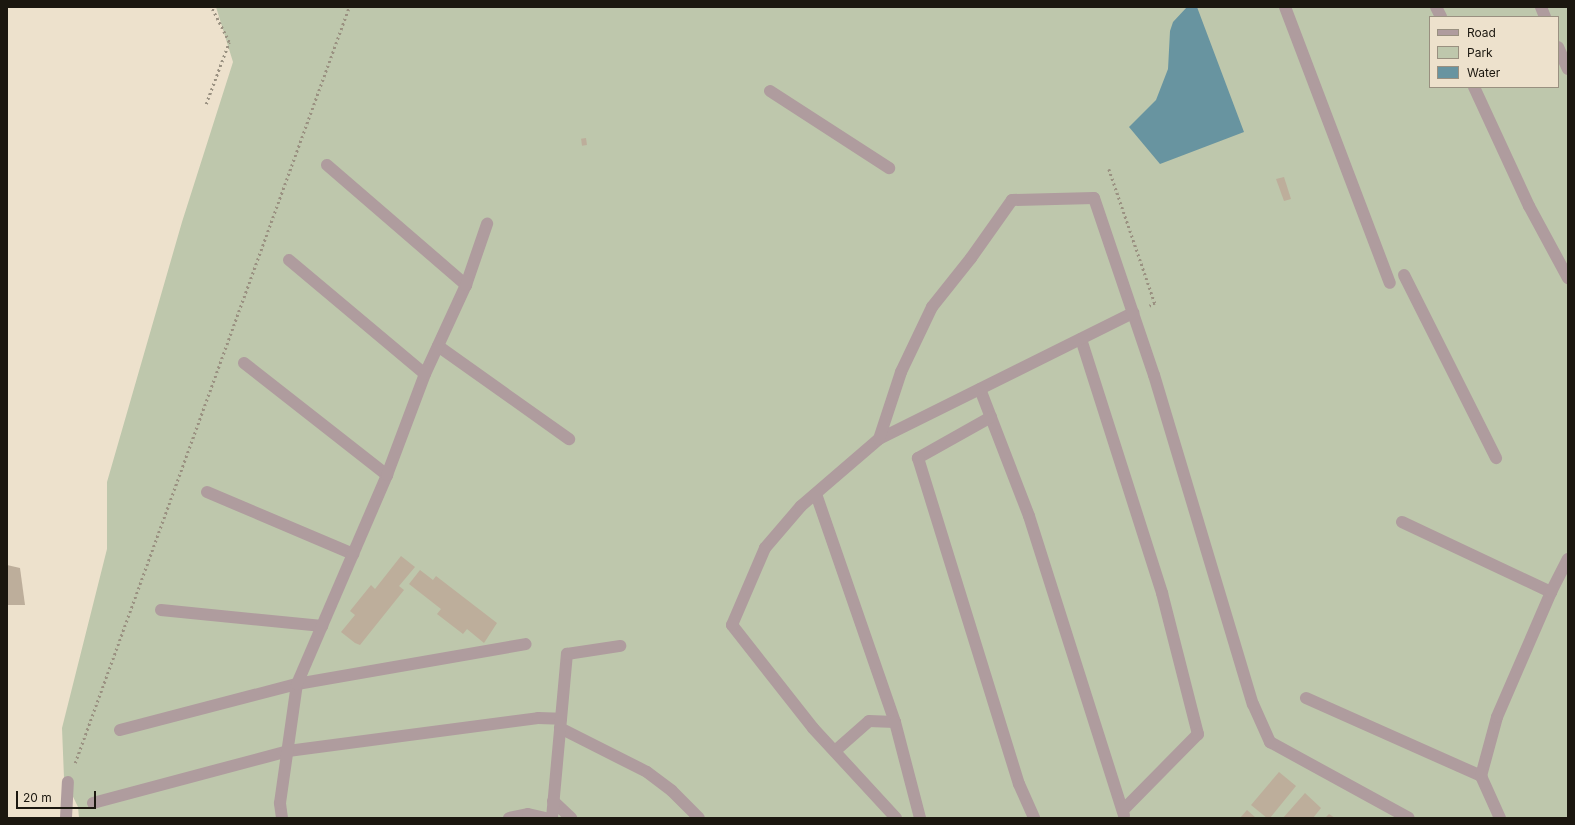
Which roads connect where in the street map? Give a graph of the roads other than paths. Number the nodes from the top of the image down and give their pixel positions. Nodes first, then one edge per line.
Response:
1 (1285, 7) edge
2 (1436, 7) edge
3 (1440, 16) edge
4 (1559, 49) edge
5 (1568, 70) edge
6 (1474, 88) edge
7 (770, 91) dead end
8 (327, 165) dead end
9 (889, 168) dead end
10 (487, 224) dead end
11 (289, 260) dead end
12 (1404, 275) dead end
13 (1568, 278) edge
14 (1390, 283) dead end
15 (466, 285) junction
16 (1133, 313) junction
17 (1081, 338) junction
18 (438, 346) junction
19 (244, 363) dead end
20 (425, 374) junction
21 (980, 389) junction
22 (991, 417) junction
23 (569, 439) dead end
24 (879, 439) junction
25 (1496, 458) dead end
26 (387, 475) junction
27 (207, 492) dead end
28 (816, 494) junction
29 (1402, 522) dead end
30 (353, 554) junction
31 (1568, 560) edge
32 (1551, 592) junction
33 (161, 610) dead end
34 (322, 626) junction
35 (526, 644) dead end
36 (620, 646) dead end
37 (297, 684) junction
38 (1306, 698) dead end
39 (895, 722) junction
40 (561, 724) junction
41 (120, 730) dead end
42 (288, 751) junction
43 (835, 751) junction
44 (1481, 776) junction
45 (68, 782) road end
46 (553, 801) junction
47 (93, 803) dead end
48 (1124, 814) edge
49 (66, 818) edge
50 (282, 818) edge
51 (508, 818) edge
52 (546, 818) edge
53 (552, 818) edge
54 (571, 818) edge
55 (699, 818) edge
56 (896, 818) edge
57 (920, 818) edge
58 (1034, 818) edge
59 (1409, 818) edge
60 (1500, 818) edge

1 - 14 street
2 - 3 street
4 - 5 street
6 - 13 street
7 - 9 street
8 - 15 street
10 - 15 street
11 - 20 street
12 - 25 street
15 - 18 street
16 - 17 street
16 - 24 street
16 - 59 street
17 - 21 street
17 - 48 street
18 - 20 street
18 - 23 street
19 - 26 street
20 - 26 street
21 - 22 street
21 - 24 street
22 - 48 street
22 - 58 street
24 - 28 street
26 - 30 street
27 - 30 street
28 - 39 street
28 - 43 street
29 - 32 street
30 - 34 street
31 - 32 street
32 - 44 street
33 - 34 street
34 - 37 street
35 - 37 street
36 - 40 street
37 - 41 street
37 - 42 street
38 - 44 street
39 - 43 street
39 - 57 street
40 - 42 street
40 - 46 street
40 - 55 street
42 - 47 street
42 - 50 street
43 - 56 street
44 - 60 street
45 - 49 street
46 - 53 street
46 - 54 street
51 - 52 street

